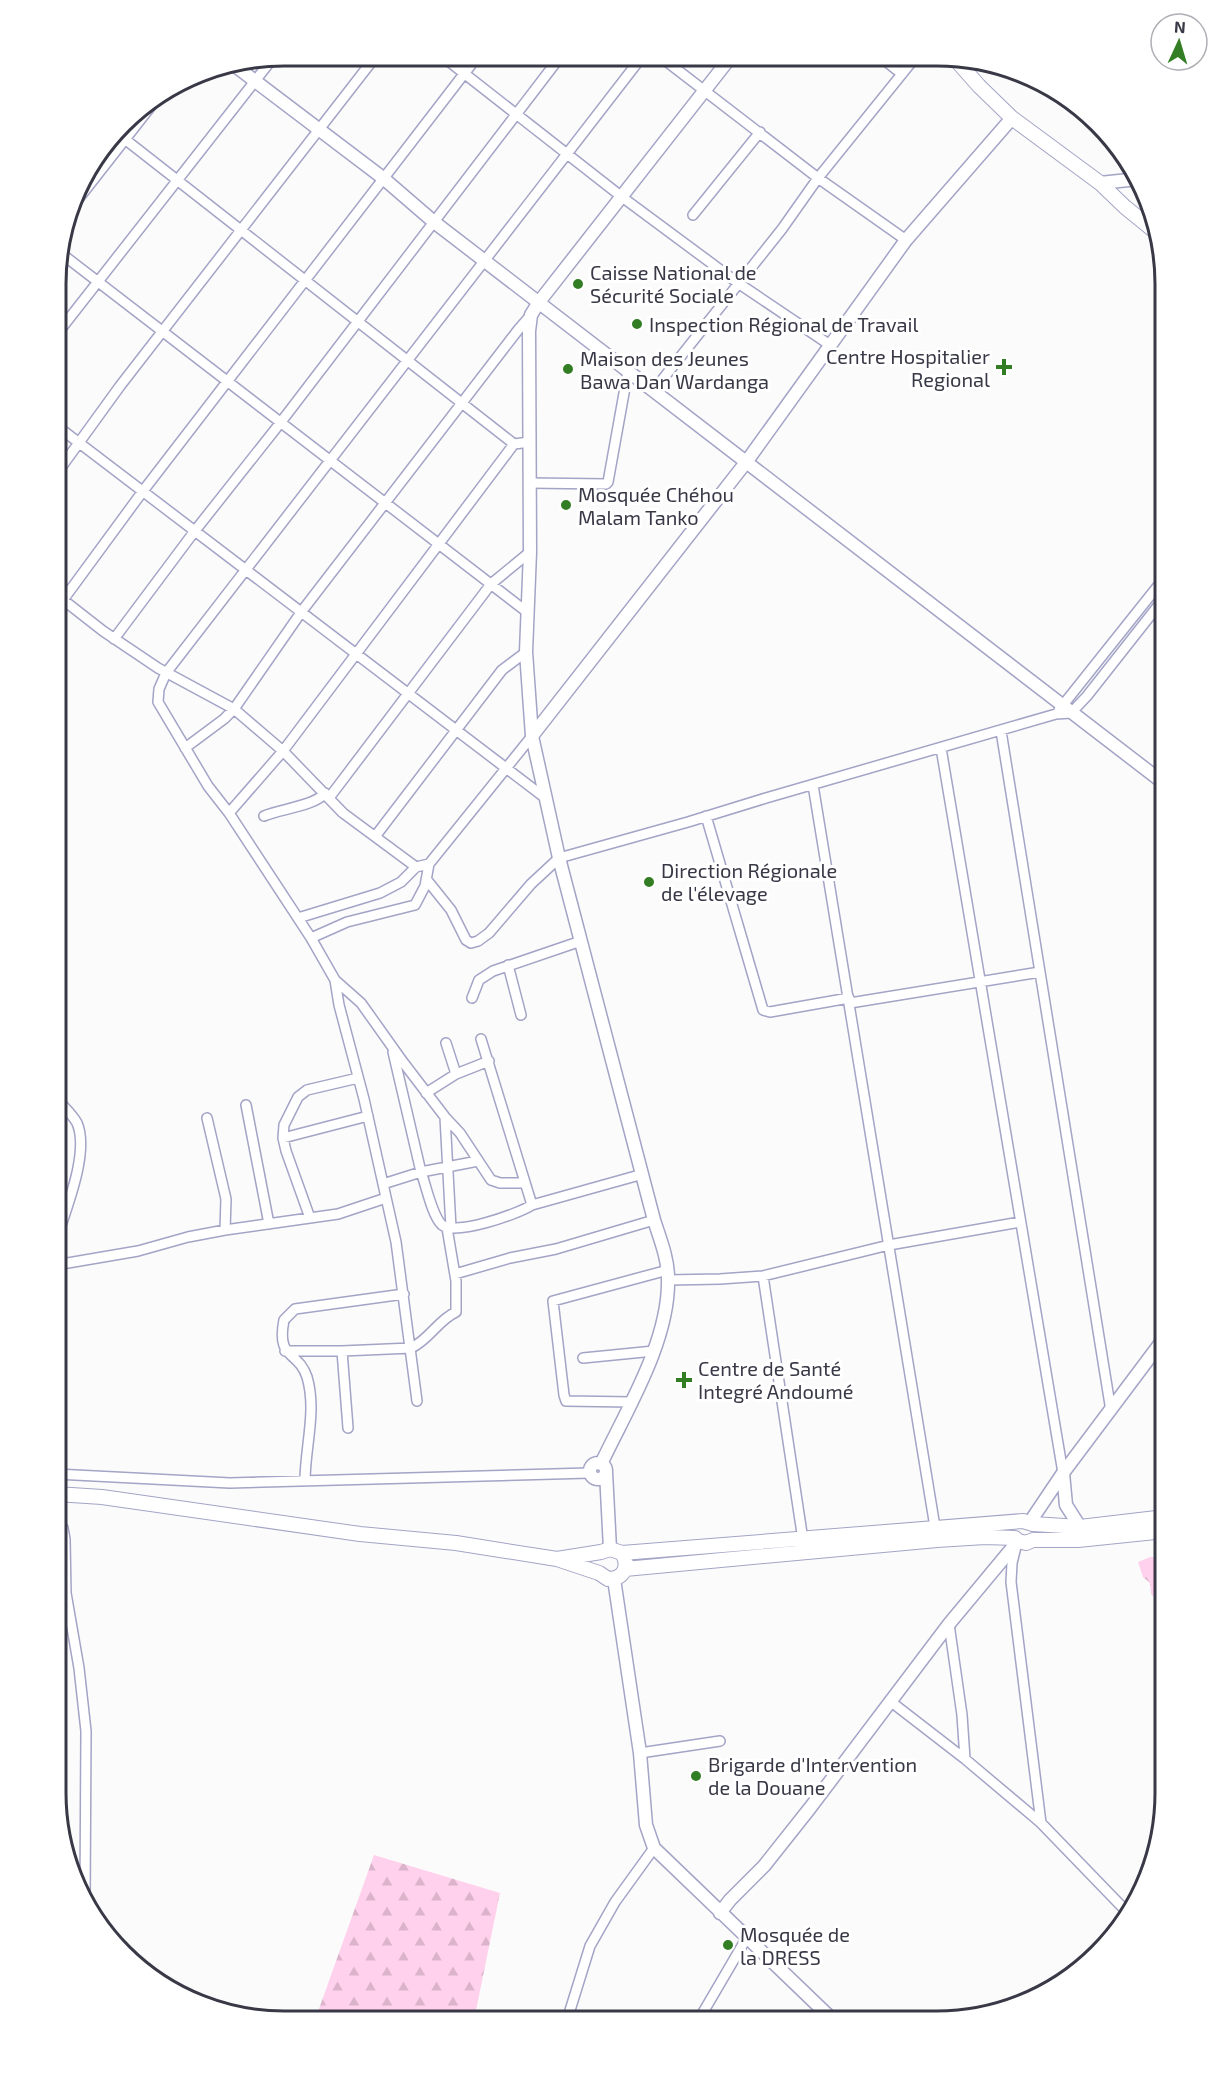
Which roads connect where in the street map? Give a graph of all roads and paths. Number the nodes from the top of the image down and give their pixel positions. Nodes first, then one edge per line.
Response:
1 (368, 66) edge
2 (453, 66) edge
3 (470, 66) edge
4 (553, 66) edge
5 (635, 66) edge
6 (673, 66) edge
7 (724, 66) edge
8 (892, 66) edge
9 (908, 66) edge
10 (266, 67) edge
11 (963, 68) edge
12 (240, 70) edge
13 (902, 74) junction
14 (464, 75) junction
15 (254, 81) junction
16 (705, 90) junction
17 (516, 115) junction
18 (1012, 118) junction
19 (319, 130) junction
20 (760, 132) junction
21 (123, 137) edge
22 (568, 153) junction
23 (383, 178) junction
24 (819, 178) junction
25 (178, 180) junction
26 (1129, 180) edge
27 (1100, 183) junction
28 (622, 197) junction
29 (693, 214) dead end
30 (434, 222) junction
31 (1147, 225) edge
32 (241, 232) junction
33 (906, 240) junction
34 (68, 258) edge
35 (485, 261) junction
36 (305, 281) junction
37 (99, 282) junction
38 (738, 283) junction
39 (539, 302) junction
40 (531, 315) junction
41 (358, 321) junction
42 (66, 323) edge
43 (163, 331) junction
44 (830, 345) junction
45 (408, 361) junction
46 (628, 371) junction
47 (227, 381) junction
48 (654, 390) junction
49 (462, 403) junction
50 (281, 422) junction
51 (66, 433) edge
52 (530, 442) junction
53 (80, 443) junction
54 (514, 444) junction
55 (330, 460) junction
56 (66, 461) edge
57 (747, 461) junction
58 (530, 483) junction
59 (143, 491) junction
60 (386, 503) junction
61 (194, 532) junction
62 (439, 544) junction
63 (530, 552) junction
64 (245, 570) junction
65 (491, 584) junction
66 (66, 589) edge
67 (1155, 590) edge
68 (66, 602) edge
69 (1155, 610) edge
70 (302, 611) junction
71 (527, 612) junction
72 (114, 639) junction
73 (526, 652) junction
74 (356, 654) junction
75 (166, 673) junction
76 (408, 693) junction
77 (234, 709) junction
78 (1063, 711) junction
79 (455, 729) junction
80 (1001, 731) junction
81 (532, 736) junction
82 (185, 748) junction
83 (941, 748) junction
84 (283, 751) junction
85 (506, 768) junction
86 (1155, 777) edge
87 (813, 785) junction
88 (327, 795) junction
89 (544, 797) junction
90 (229, 813) junction
91 (264, 816) dead end
92 (706, 816) junction
93 (378, 838) junction
94 (559, 858) junction
95 (429, 864) junction
96 (416, 867) junction
97 (427, 880) junction
98 (297, 918) junction
99 (311, 938) junction
100 (581, 941) junction
101 (508, 965) junction
102 (1040, 972) junction
103 (335, 980) junction
104 (981, 982) junction
105 (472, 998) dead end
106 (849, 1000) junction
107 (521, 1015) dead end
108 (481, 1039) dead end
109 (446, 1043) dead end
110 (392, 1048) junction
111 (489, 1061) junction
112 (456, 1074) junction
113 (358, 1078) junction
114 (426, 1092) junction
115 (246, 1105) dead end
116 (66, 1109) edge
117 (368, 1116) junction
118 (445, 1117) junction
119 (207, 1118) dead end
120 (283, 1138) junction
121 (478, 1161) junction
122 (447, 1166) junction
123 (421, 1172) junction
124 (643, 1174) junction
125 (524, 1183) junction
126 (383, 1184) junction
127 (386, 1198) junction
128 (532, 1205) junction
129 (66, 1212) edge
130 (310, 1218) junction
131 (654, 1220) junction
132 (1020, 1222) junction
133 (270, 1224) junction
134 (449, 1228) junction
135 (225, 1230) junction
136 (889, 1245) junction
137 (66, 1263) edge
138 (455, 1274) junction
139 (668, 1275) junction
140 (763, 1276) junction
141 (404, 1294) junction
142 (411, 1348) junction
143 (285, 1351) junction
144 (342, 1351) junction
145 (654, 1351) junction
146 (1155, 1351) edge
147 (583, 1358) dead end
148 (417, 1401) dead end
149 (631, 1402) junction
150 (1111, 1411) junction
151 (348, 1428) dead end
152 (598, 1472) junction
153 (1063, 1473) junction
154 (66, 1475) edge
155 (305, 1481) junction
156 (66, 1495) edge
157 (1155, 1518) edge
158 (1027, 1523) junction
159 (935, 1527) junction
160 (1080, 1527) junction
161 (1155, 1532) edge
162 (803, 1540) junction
163 (1016, 1540) junction
164 (1033, 1540) junction
165 (611, 1551) junction
166 (556, 1559) junction
167 (626, 1569) junction
168 (599, 1573) junction
169 (614, 1579) junction
170 (66, 1593) edge
171 (949, 1624) junction
172 (890, 1701) junction
173 (720, 1741) dead end
174 (640, 1753) junction
175 (965, 1759) junction
176 (1041, 1823) junction
177 (654, 1848) junction
178 (85, 1882) edge
179 (1122, 1907) edge
180 (720, 1913) junction
181 (746, 1938) junction
182 (570, 2011) edge
183 (704, 2011) edge
184 (823, 2011) edge

1 - 19 street
2 - 14 street
3 - 14 street
4 - 17 street
5 - 22 street
6 - 16 street
7 - 16 street
8 - 13 street
9 - 13 street
10 - 15 street
11 - 18 main road
12 - 15 street
13 - 24 street
14 - 17 street
14 - 23 street
15 - 19 street
15 - 25 street
16 - 20 street
16 - 28 street
17 - 22 street
17 - 30 street
18 - 27 main road
18 - 33 street
19 - 23 street
19 - 32 street
20 - 24 street
20 - 29 street
21 - 25 street
22 - 28 street
22 - 35 street
23 - 30 street
23 - 36 street
24 - 33 street
24 - 38 street
25 - 32 street
25 - 37 street
26 - 27 street
27 - 31 main road
28 - 38 street
28 - 39 street
30 - 35 street
30 - 41 street
32 - 36 street
32 - 43 street
33 - 44 street
34 - 37 street
35 - 39 street
35 - 45 street
36 - 41 street
36 - 47 street
37 - 42 street
37 - 43 street
38 - 44 street
38 - 48 street
39 - 40 street
39 - 46 street
40 - 49 street
40 - 52 street
41 - 45 street
41 - 50 street
43 - 47 street
43 - 53 street
44 - 57 street
45 - 49 street
45 - 55 street
46 - 48 street
46 - 58 street
47 - 50 street
47 - 59 street
48 - 57 street
49 - 54 street
49 - 60 street
50 - 55 street
50 - 61 street
51 - 53 street
52 - 54 street
52 - 58 street
53 - 56 street
53 - 59 street
54 - 62 street
55 - 60 street
55 - 64 street
57 - 78 street
57 - 81 street
58 - 63 street
59 - 61 street
59 - 66 street
60 - 62 street
60 - 70 street
61 - 64 street
61 - 72 street
62 - 65 street
62 - 74 street
63 - 65 street
63 - 71 street
64 - 70 street
64 - 75 street
65 - 71 street
65 - 76 street
67 - 78 street
68 - 72 street
69 - 78 street
70 - 74 street
70 - 77 street
71 - 73 street
72 - 75 street
73 - 79 street
73 - 81 street
74 - 76 street
74 - 84 street
75 - 77 street
75 - 82 street
76 - 79 street
76 - 88 street
77 - 82 street
77 - 84 street
78 - 80 street
78 - 86 street
79 - 85 street
79 - 93 street
80 - 83 street
80 - 102 street
81 - 85 street
81 - 89 street
82 - 90 street
83 - 87 street
83 - 104 street
84 - 88 street
84 - 90 street
85 - 89 street
85 - 95 street
87 - 92 street
87 - 106 street
88 - 91 street
88 - 93 street
89 - 94 street
90 - 98 street
92 - 94 street
92 - 106 street
93 - 96 street
94 - 97 street
94 - 100 street
95 - 96 street
95 - 97 street
96 - 98 street
97 - 99 street
98 - 99 street
99 - 103 street
100 - 101 street
100 - 124 street
101 - 105 street
101 - 107 street
102 - 104 street
102 - 150 street
103 - 110 street
103 - 113 street
104 - 106 street
104 - 132 street
106 - 136 street
108 - 111 street
109 - 112 street
110 - 114 street
110 - 123 street
111 - 112 street
111 - 125 street
112 - 114 street
113 - 117 street
113 - 120 street
114 - 118 street
115 - 133 street
116 - 129 street
117 - 120 street
117 - 126 street
118 - 121 street
118 - 122 street
119 - 135 street
120 - 130 street
121 - 122 street
121 - 125 street
122 - 123 street
122 - 134 street
123 - 126 street
123 - 134 street
124 - 128 street
124 - 131 street
125 - 128 street
126 - 127 street
127 - 130 street
127 - 141 street
128 - 134 street
130 - 133 street
131 - 138 street
131 - 139 street
132 - 136 street
132 - 153 street
133 - 135 street
134 - 138 street
135 - 137 street
136 - 140 street
136 - 159 street
138 - 142 street
139 - 140 street
139 - 145 street
139 - 149 street
140 - 162 street
141 - 142 street
141 - 143 street
142 - 144 street
142 - 148 street
143 - 144 street
143 - 155 street
144 - 151 street
145 - 147 street
145 - 149 street
146 - 150 street
149 - 152 street
150 - 153 street
152 - 155 street
152 - 165 street
153 - 158 street
153 - 160 street
154 - 155 street
156 - 166 main road
157 - 160 main road
158 - 159 main road
158 - 160 main road
158 - 163 main road
158 - 164 main road
159 - 162 main road
161 - 164 main road
162 - 165 main road
163 - 164 main road
163 - 167 main road
163 - 171 street
163 - 176 street
165 - 166 main road
165 - 167 main road
165 - 168 main road
166 - 168 main road
167 - 169 main road
168 - 169 main road
169 - 174 street
170 - 178 street
171 - 172 street
171 - 175 street
172 - 175 street
172 - 180 street
173 - 174 street
174 - 177 street
175 - 176 street
176 - 179 street
177 - 180 street
177 - 182 street
180 - 181 street
181 - 183 street
181 - 184 street

